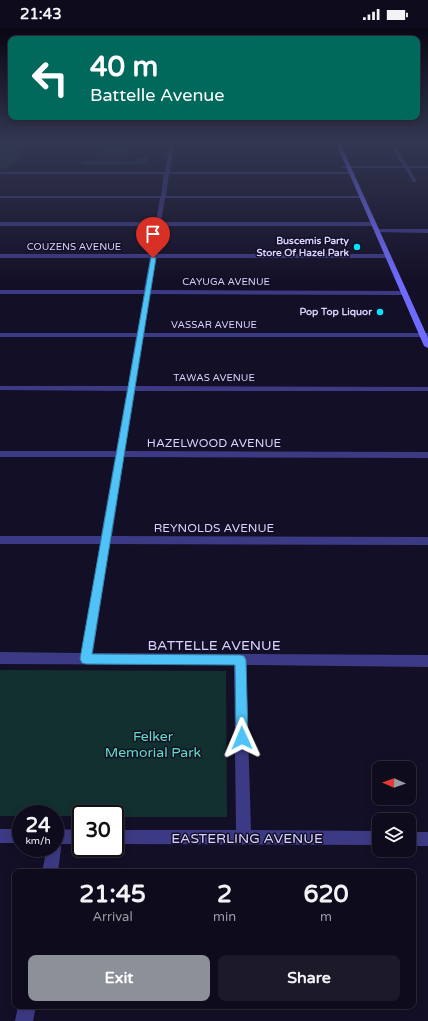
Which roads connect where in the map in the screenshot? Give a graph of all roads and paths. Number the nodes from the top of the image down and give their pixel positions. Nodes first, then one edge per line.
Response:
1 (164, 189) edge
2 (359, 189) edge
3 (0, 197) edge
4 (163, 197) junction
5 (362, 197) junction
6 (0, 224) edge
7 (159, 224) junction
8 (374, 224) junction
9 (377, 231) junction
10 (428, 231) edge
11 (0, 256) edge
12 (154, 256) junction
13 (388, 256) junction
14 (0, 292) edge
15 (148, 292) junction
16 (405, 292) junction
17 (0, 335) edge
18 (140, 335) junction
19 (426, 335) edge
20 (428, 346) edge
21 (0, 388) edge
22 (131, 388) junction
23 (428, 389) edge
24 (0, 454) edge
25 (120, 455) junction
26 (428, 455) edge
27 (0, 540) edge
28 (106, 541) junction
29 (428, 542) edge
30 (0, 658) edge
31 (86, 659) junction
32 (240, 660) junction
33 (428, 661) edge
34 (0, 836) edge
35 (12, 836) edge
36 (124, 837) edge
37 (244, 838) junction
38 (372, 838) edge
39 (416, 839) edge
40 (428, 839) edge
41 (52, 857) edge
42 (50, 869) edge
43 (26, 1009) edge
44 (24, 1021) edge

1 - 4 street
2 - 5 main road
3 - 4 street
4 - 5 street
4 - 7 street
5 - 8 main road
6 - 7 street
7 - 8 street
7 - 12 street
8 - 9 main road
9 - 10 street
9 - 13 main road
11 - 12 street, COUZENS AVENUE
12 - 13 street, COUZENS AVENUE
12 - 15 street
13 - 16 main road
14 - 15 street, CAYUGA AVENUE
15 - 16 street, CAYUGA AVENUE
15 - 18 street
16 - 19 main road
17 - 18 street, VASSAR AVENUE
18 - 19 street, VASSAR AVENUE
18 - 22 street
19 - 20 main road
21 - 22 street, TAWAS AVENUE
22 - 23 street, TAWAS AVENUE
22 - 25 street
24 - 25 street, HAZELWOOD AVENUE
25 - 26 street, HAZELWOOD AVENUE
25 - 28 street
27 - 28 street, REYNOLDS AVENUE
28 - 29 street, REYNOLDS AVENUE
28 - 31 street
30 - 31 street, BATTELLE AVENUE
31 - 32 street, BATTELLE AVENUE
32 - 33 street, BATTELLE AVENUE
32 - 37 street
34 - 35 street
36 - 37 street, EASTERLING AVENUE
37 - 38 street, EASTERLING AVENUE
39 - 40 street
41 - 42 street
43 - 44 street

